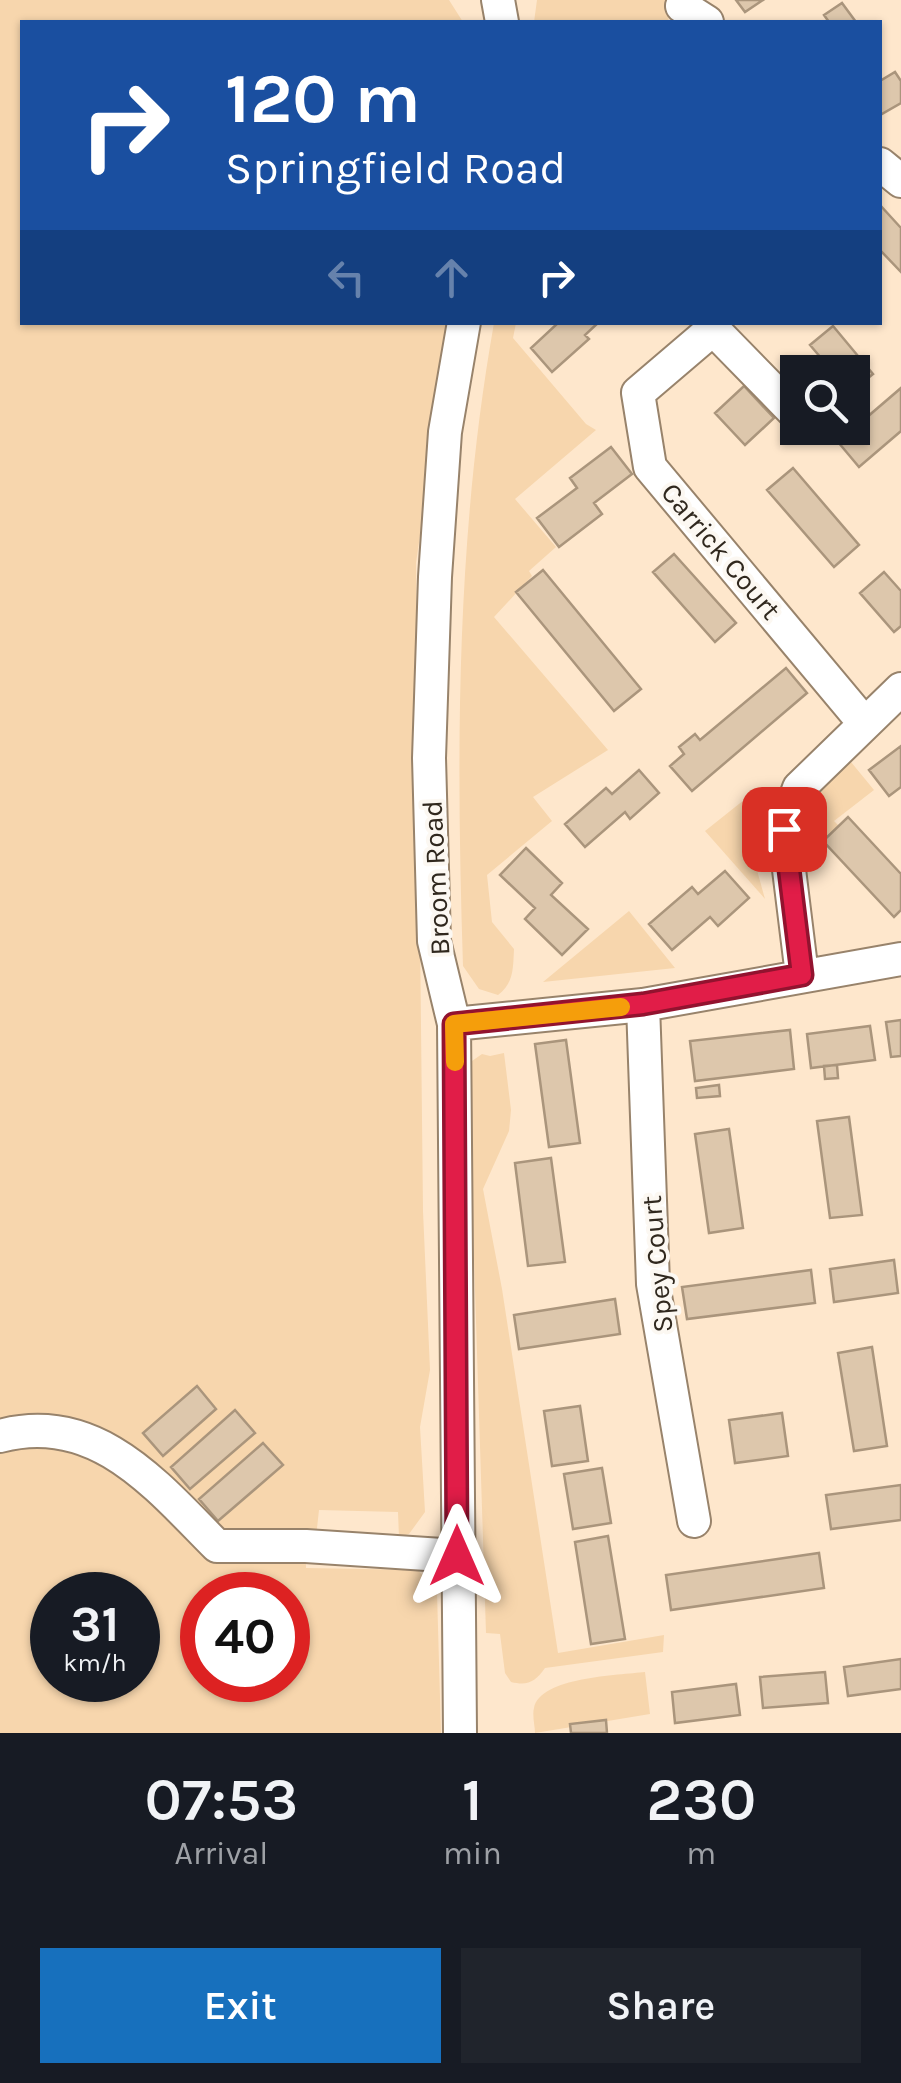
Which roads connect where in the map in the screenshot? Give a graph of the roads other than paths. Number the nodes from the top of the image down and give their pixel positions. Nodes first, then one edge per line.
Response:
1 (463, 325) edge
2 (780, 397) edge
3 (901, 689) edge
4 (864, 724) junction
5 (901, 959) edge
6 (802, 975) junction
7 (643, 1004) junction
8 (454, 1024) junction
9 (0, 1436) edge
10 (694, 1520) dead end
11 (457, 1556) junction
12 (460, 1733) edge

1 - 8 street, Broom Road
2 - 4 street, Carrick Court
3 - 4 street
4 - 6 street
5 - 6 street
6 - 7 street
7 - 8 street
7 - 10 street, Spey Court
8 - 11 street, Broom Road
9 - 11 street
11 - 12 street, Broom Road

